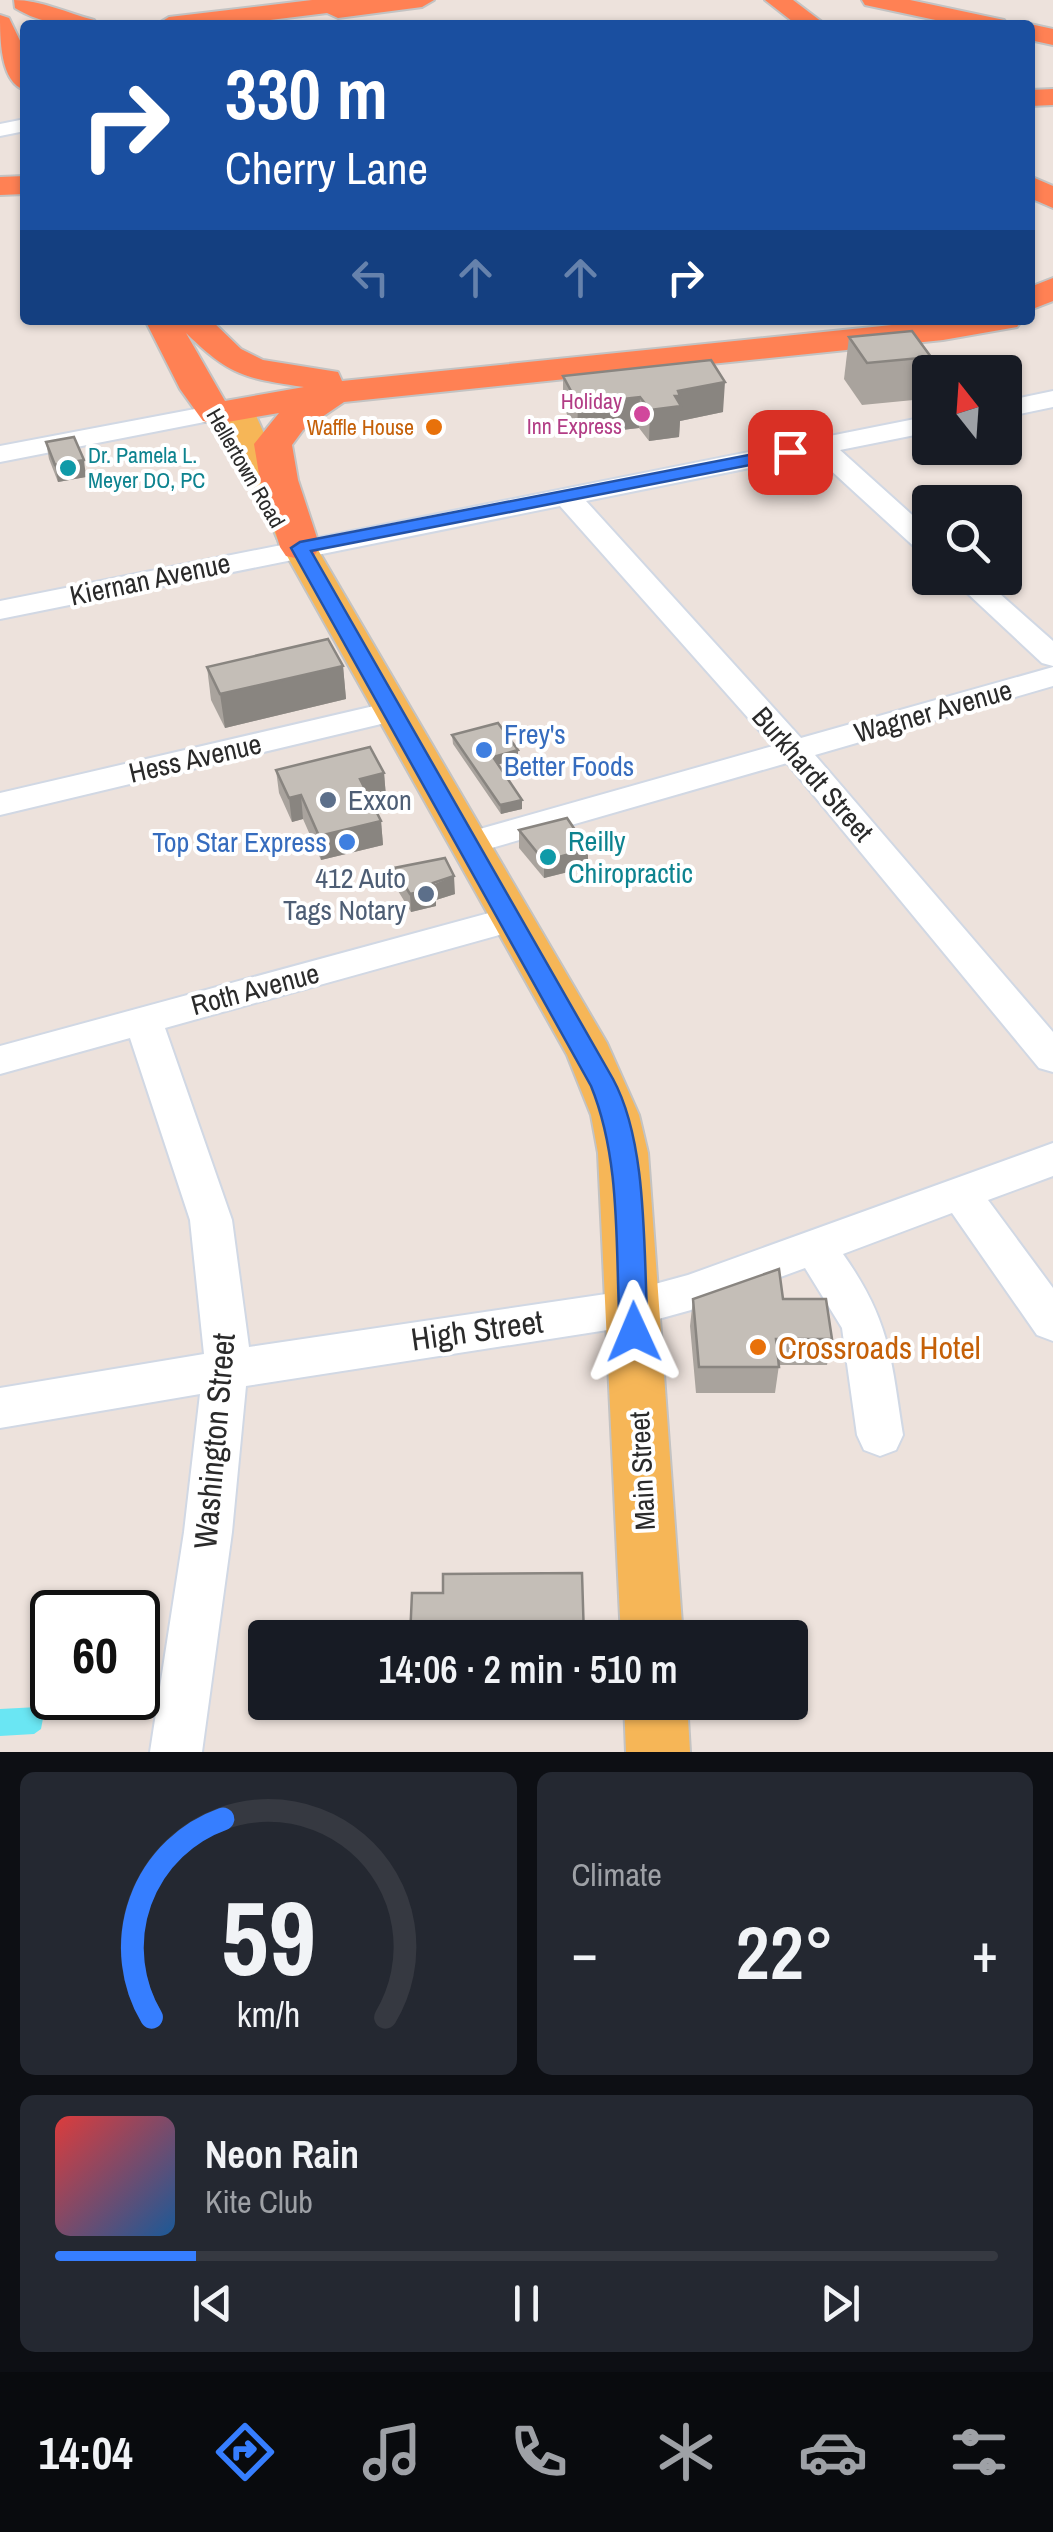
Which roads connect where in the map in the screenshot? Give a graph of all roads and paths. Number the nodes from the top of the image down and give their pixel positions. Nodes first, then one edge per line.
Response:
1 (372, 0) edge
2 (422, 0) edge
3 (777, 0) edge
4 (874, 0) edge
5 (27, 9) edge
6 (62, 20) edge
7 (211, 20) edge
8 (263, 20) edge
9 (806, 20) edge
10 (971, 20) edge
11 (9, 41) edge
12 (20, 69) edge
13 (165, 325) edge
14 (194, 325) edge
15 (197, 325) edge
16 (900, 325) edge
17 (956, 325) edge
18 (365, 384) junction
19 (1053, 399) edge
20 (1022, 405) edge
21 (225, 408) junction
22 (912, 428) edge
23 (820, 446) junction
24 (0, 454) edge
25 (566, 496) junction
26 (912, 530) edge
27 (300, 548) junction
28 (984, 595) edge
29 (0, 610) edge
30 (1053, 657) edge
31 (1053, 676) edge
32 (391, 712) junction
33 (794, 752) junction
34 (0, 804) edge
35 (466, 844) junction
36 (511, 919) junction
37 (143, 1020) junction
38 (1053, 1058) edge
39 (0, 1060) edge
40 (1053, 1159) edge
41 (960, 1193) junction
42 (814, 1248) junction
43 (633, 1308) junction
44 (1053, 1322) edge
45 (226, 1369) junction
46 (0, 1408) edge
47 (880, 1435) dead end
48 (651, 1620) edge
49 (656, 1720) edge
50 (176, 1752) edge
51 (658, 1752) edge

1 - 7 highway
2 - 8 highway
3 - 9 highway
4 - 10 highway
5 - 6 highway
11 - 12 highway
13 - 21 highway, Hellertown Road
14 - 21 highway, Hellertown Road
15 - 18 highway
16 - 18 highway
17 - 18 highway
18 - 21 highway
18 - 27 highway
19 - 20 street
21 - 24 street
21 - 27 main road, Hellertown Road
22 - 23 street, Kiernan Avenue
23 - 25 street, Kiernan Avenue
23 - 26 street
25 - 27 street, Kiernan Avenue
25 - 33 street, Burkhardt Street
27 - 29 street, Kiernan Avenue
27 - 32 main road, Main Street
28 - 30 street
31 - 33 street, Wagner Avenue
32 - 34 street, Hess Avenue
32 - 35 main road, Main Street
33 - 35 street, Wagner Avenue
33 - 38 street, Burkhardt Street
35 - 36 main road, Main Street
36 - 37 street, Roth Avenue
36 - 43 main road, Main Street
37 - 39 street, Roth Avenue
37 - 45 street, Washington Street
40 - 41 street, High Street
41 - 42 street, High Street
41 - 44 street
42 - 43 street, High Street
42 - 47 street
43 - 45 street, High Street
43 - 48 main road, Main Street
45 - 46 street, High Street
45 - 50 street, Washington Street
49 - 51 main road

